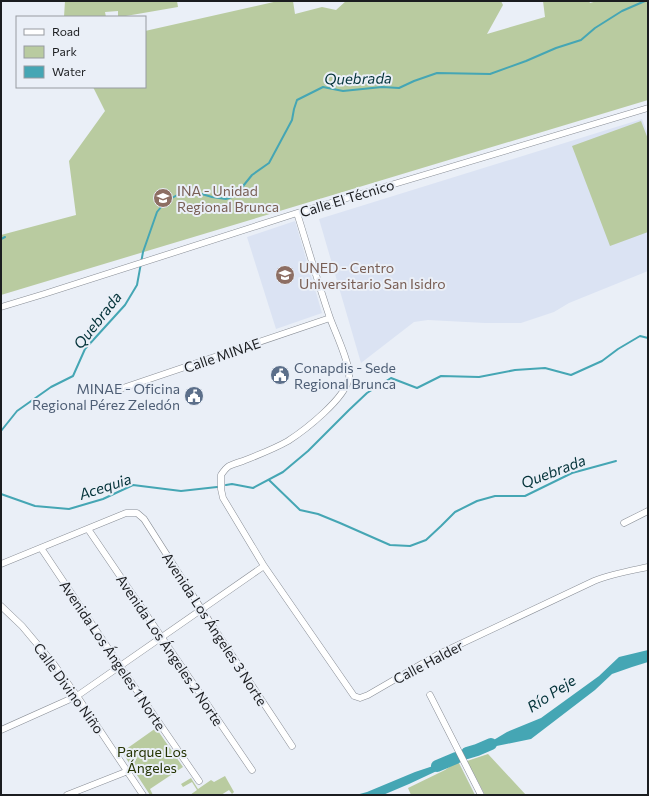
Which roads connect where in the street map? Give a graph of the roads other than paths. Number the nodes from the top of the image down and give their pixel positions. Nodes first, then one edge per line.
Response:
1 (648, 108) edge
2 (297, 213) junction
3 (1, 307) edge
4 (330, 318) junction
5 (114, 391) dead end
6 (648, 511) edge
7 (624, 523) dead end
8 (88, 529) junction
9 (41, 548) junction
10 (1, 564) edge
11 (264, 566) junction
12 (648, 567) edge
13 (1, 606) edge
14 (202, 610) junction
15 (161, 638) junction
16 (120, 666) junction
17 (430, 695) dead end
18 (77, 696) junction
19 (1, 730) edge
20 (292, 746) dead end
21 (252, 770) dead end
22 (128, 771) junction
23 (199, 781) dead end
24 (67, 795) edge
25 (144, 795) edge
26 (481, 795) edge

1 - 2 street, Calle El Técnico
2 - 3 street, Calle El Técnico
2 - 4 street, Calle Halder
4 - 5 street, Calle MINAE
4 - 11 street, Calle Halder
6 - 7 street
8 - 9 street
8 - 14 street, Avenida Los Ángeles 3 Norte
8 - 15 street, Avenida Los Ángeles 2 Norte
9 - 10 street
9 - 16 street, Avenida Los Ángeles 1 Norte
11 - 12 street, Calle Halder
11 - 14 street
13 - 18 street, Calle Divino Niño
14 - 15 street
14 - 20 street, Avenida Los Ángeles 3 Norte
15 - 16 street
15 - 21 street, Avenida Los Ángeles 2 Norte
16 - 18 street
16 - 23 street, Avenida Los Ángeles 1 Norte
17 - 26 street
18 - 19 street
18 - 22 street, Calle Divino Niño
22 - 24 street
22 - 25 street, Calle Divino Niño

